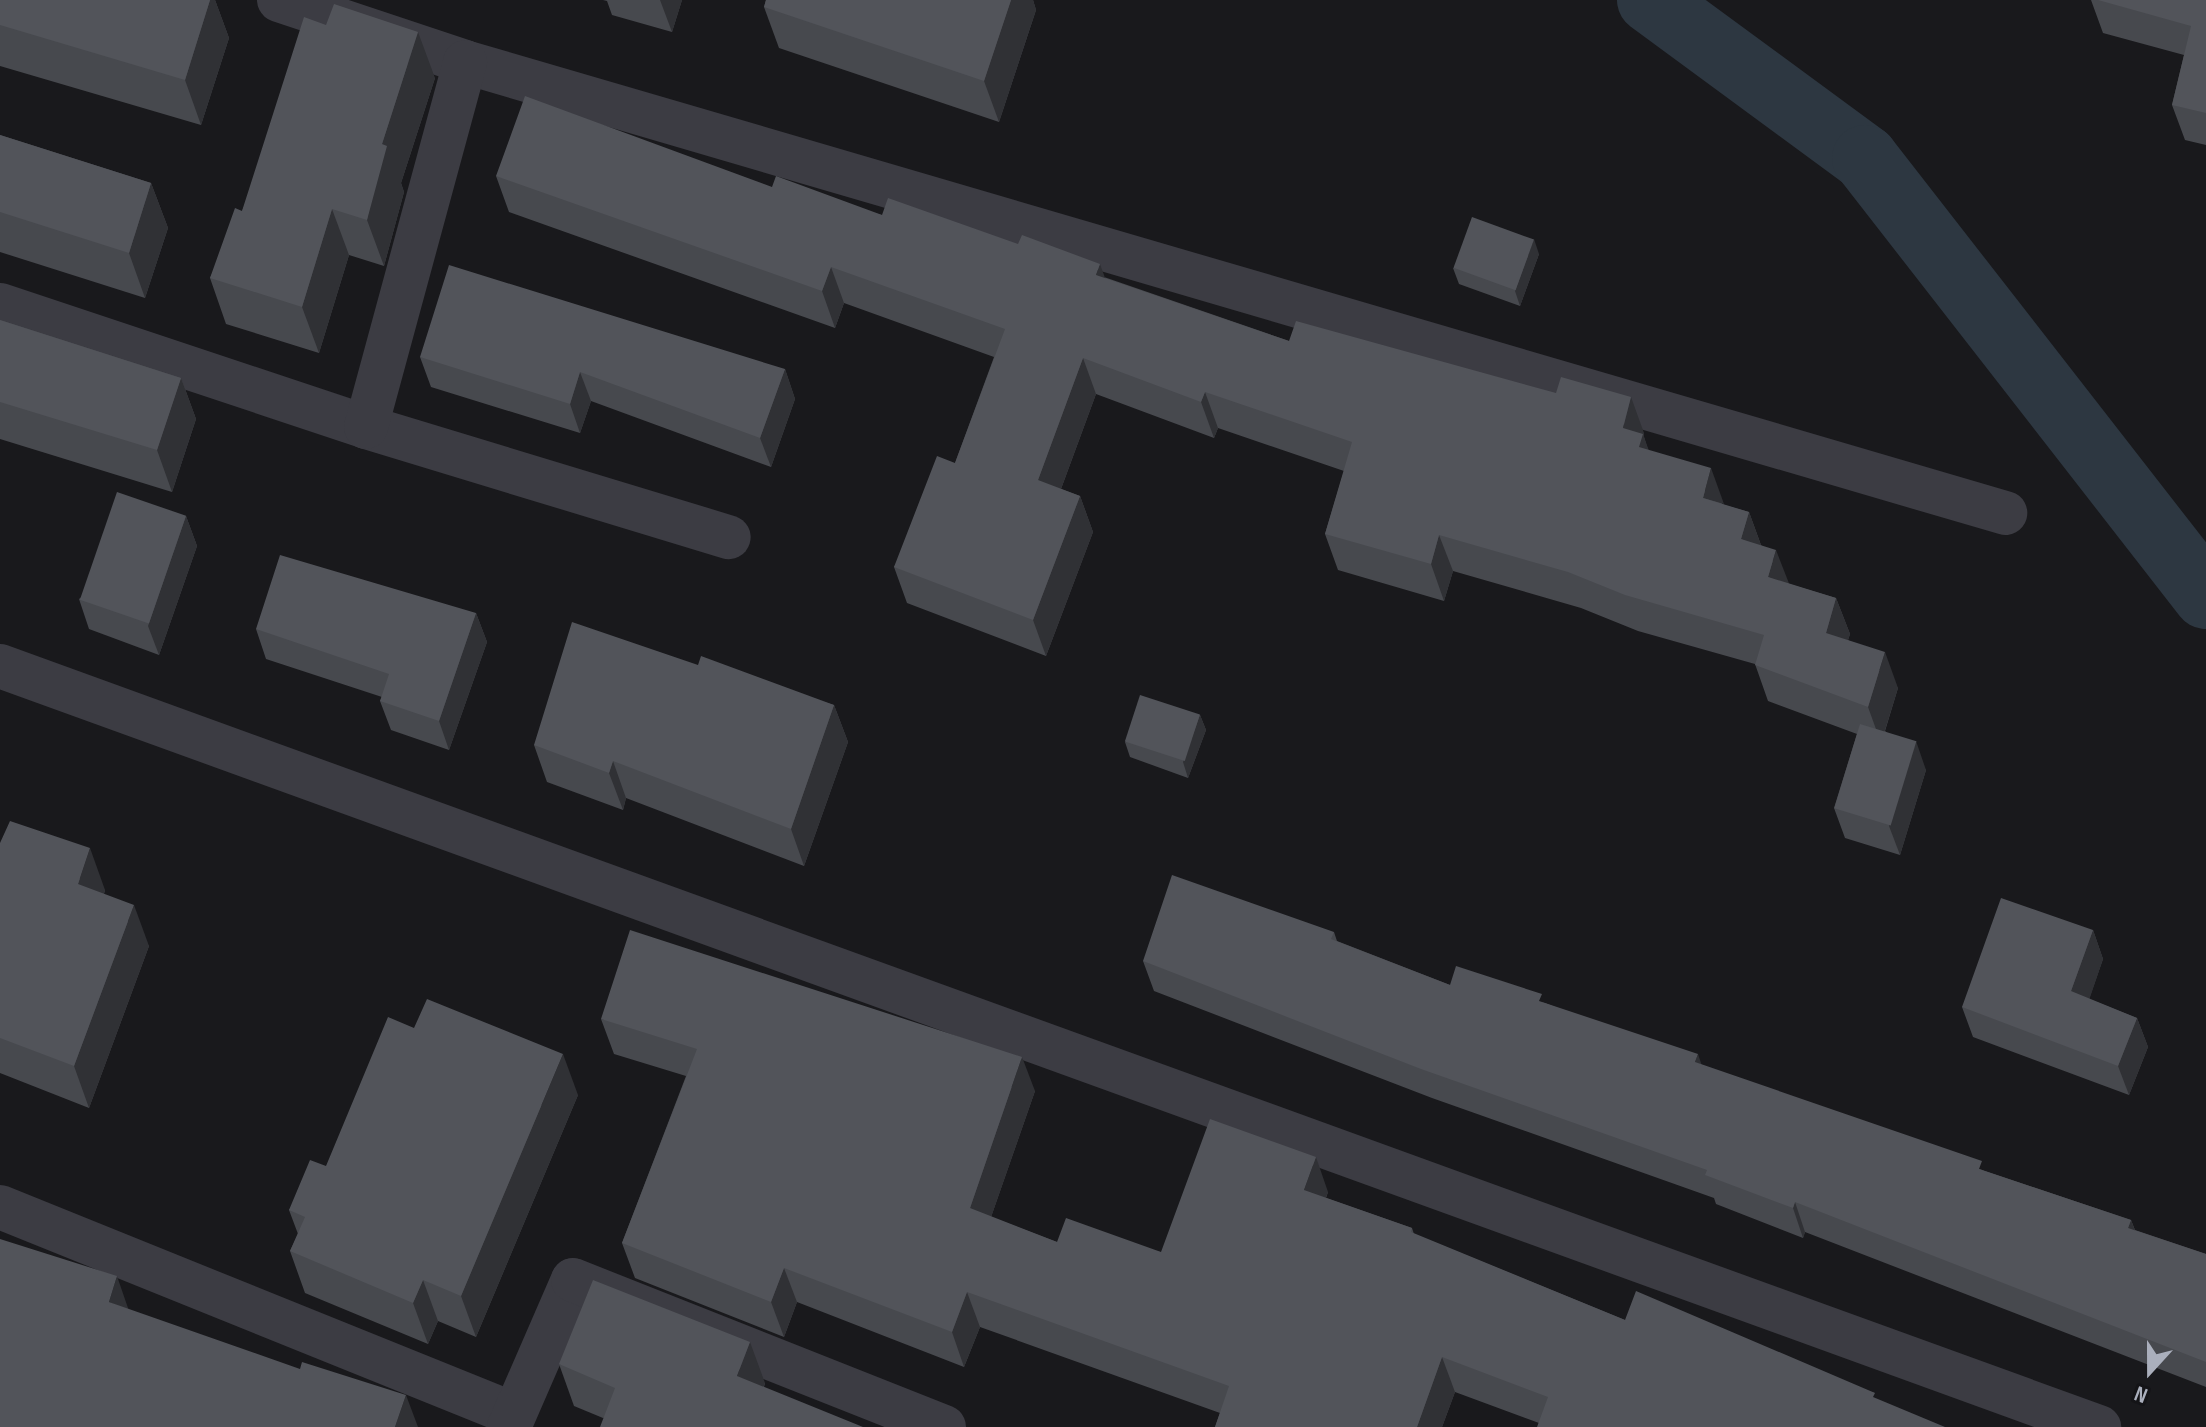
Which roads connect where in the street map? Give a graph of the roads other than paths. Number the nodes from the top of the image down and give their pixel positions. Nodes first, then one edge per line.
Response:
1 (279, 0) edge
2 (465, 62) junction
3 (0, 305) edge
4 (366, 427) junction
5 (2005, 513) dead end
6 (729, 537) dead end
7 (0, 666) edge
8 (0, 1207) edge
9 (511, 1420) edge
10 (944, 1427) edge
11 (2099, 1427) edge

1 - 2 street
2 - 4 street
2 - 5 street
3 - 4 street
4 - 6 street
7 - 11 street
8 - 9 street
9 - 10 street

